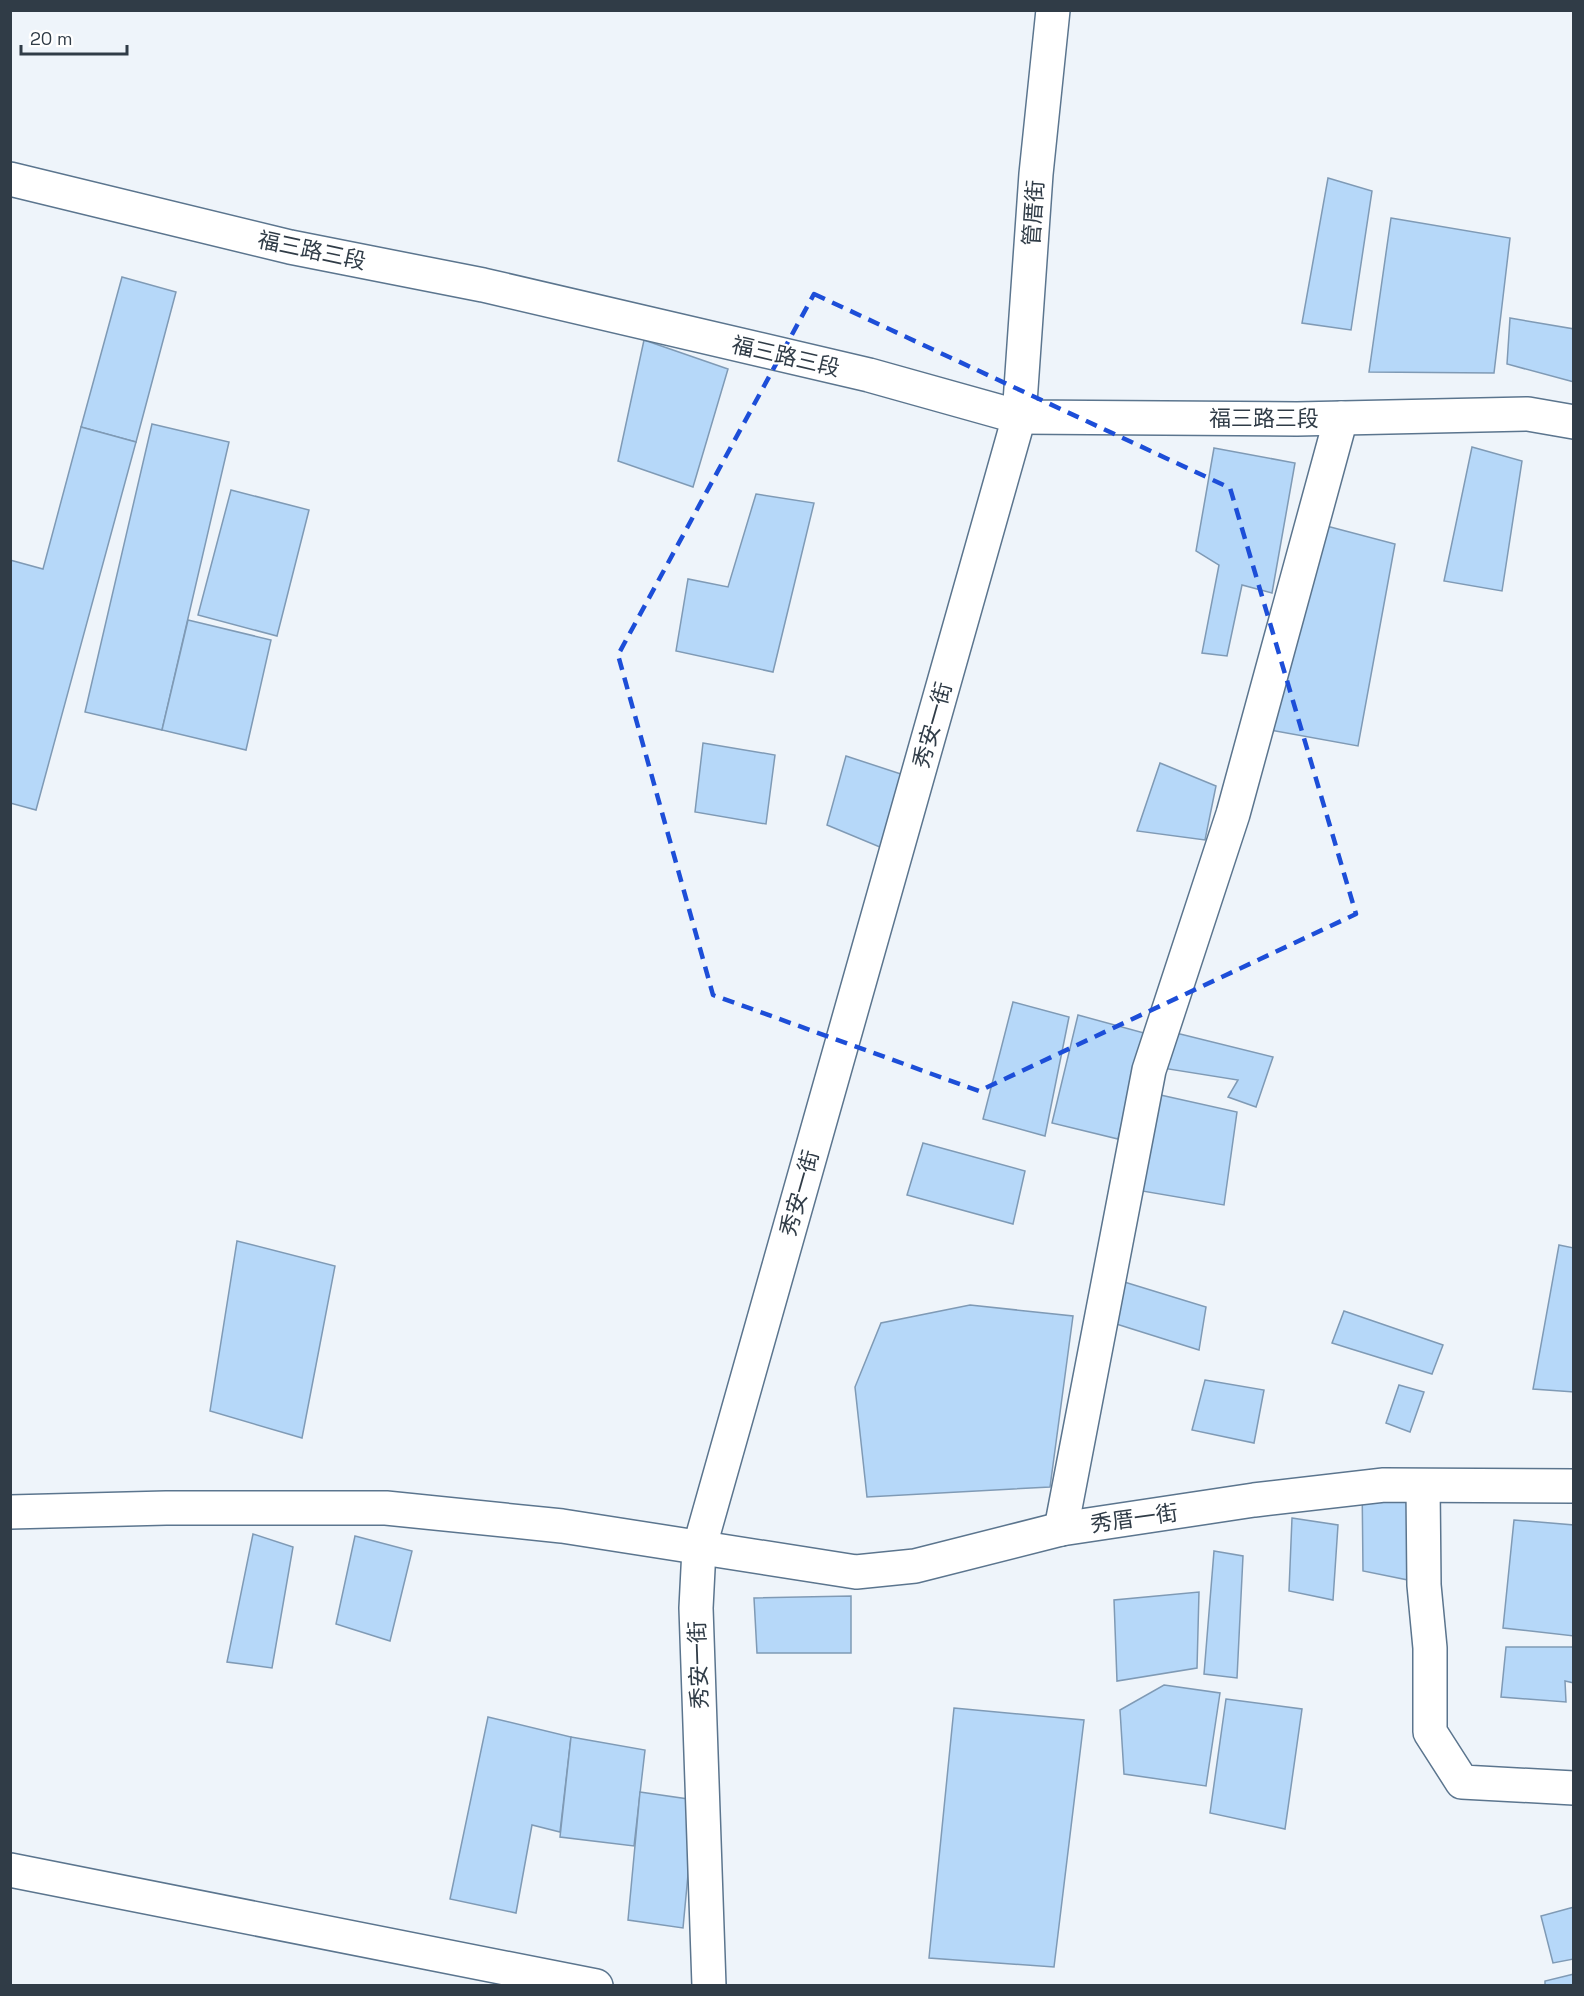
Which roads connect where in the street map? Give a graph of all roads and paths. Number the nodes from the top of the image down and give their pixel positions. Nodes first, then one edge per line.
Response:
1 (1053, 10) edge
2 (10, 179) edge
3 (1019, 417) junction
4 (1341, 418) junction
5 (1574, 422) edge
6 (1423, 1485) junction
7 (1574, 1486) edge
8 (10, 1512) edge
9 (1061, 1528) junction
10 (699, 1549) junction
11 (1574, 1788) edge
12 (10, 1870) edge
13 (596, 1986) edge
14 (709, 1986) edge

1 - 3 street, 管厝街
2 - 3 street, 福三路三段
3 - 4 street, 福三路三段
3 - 10 street, 秀安一街
4 - 5 street, 福三路三段
4 - 9 street
6 - 7 street, 秀厝一街
6 - 9 street, 秀厝一街
6 - 11 street
8 - 10 street, 秀厝一街
9 - 10 street, 秀厝一街
10 - 14 street, 秀安一街
12 - 13 street

